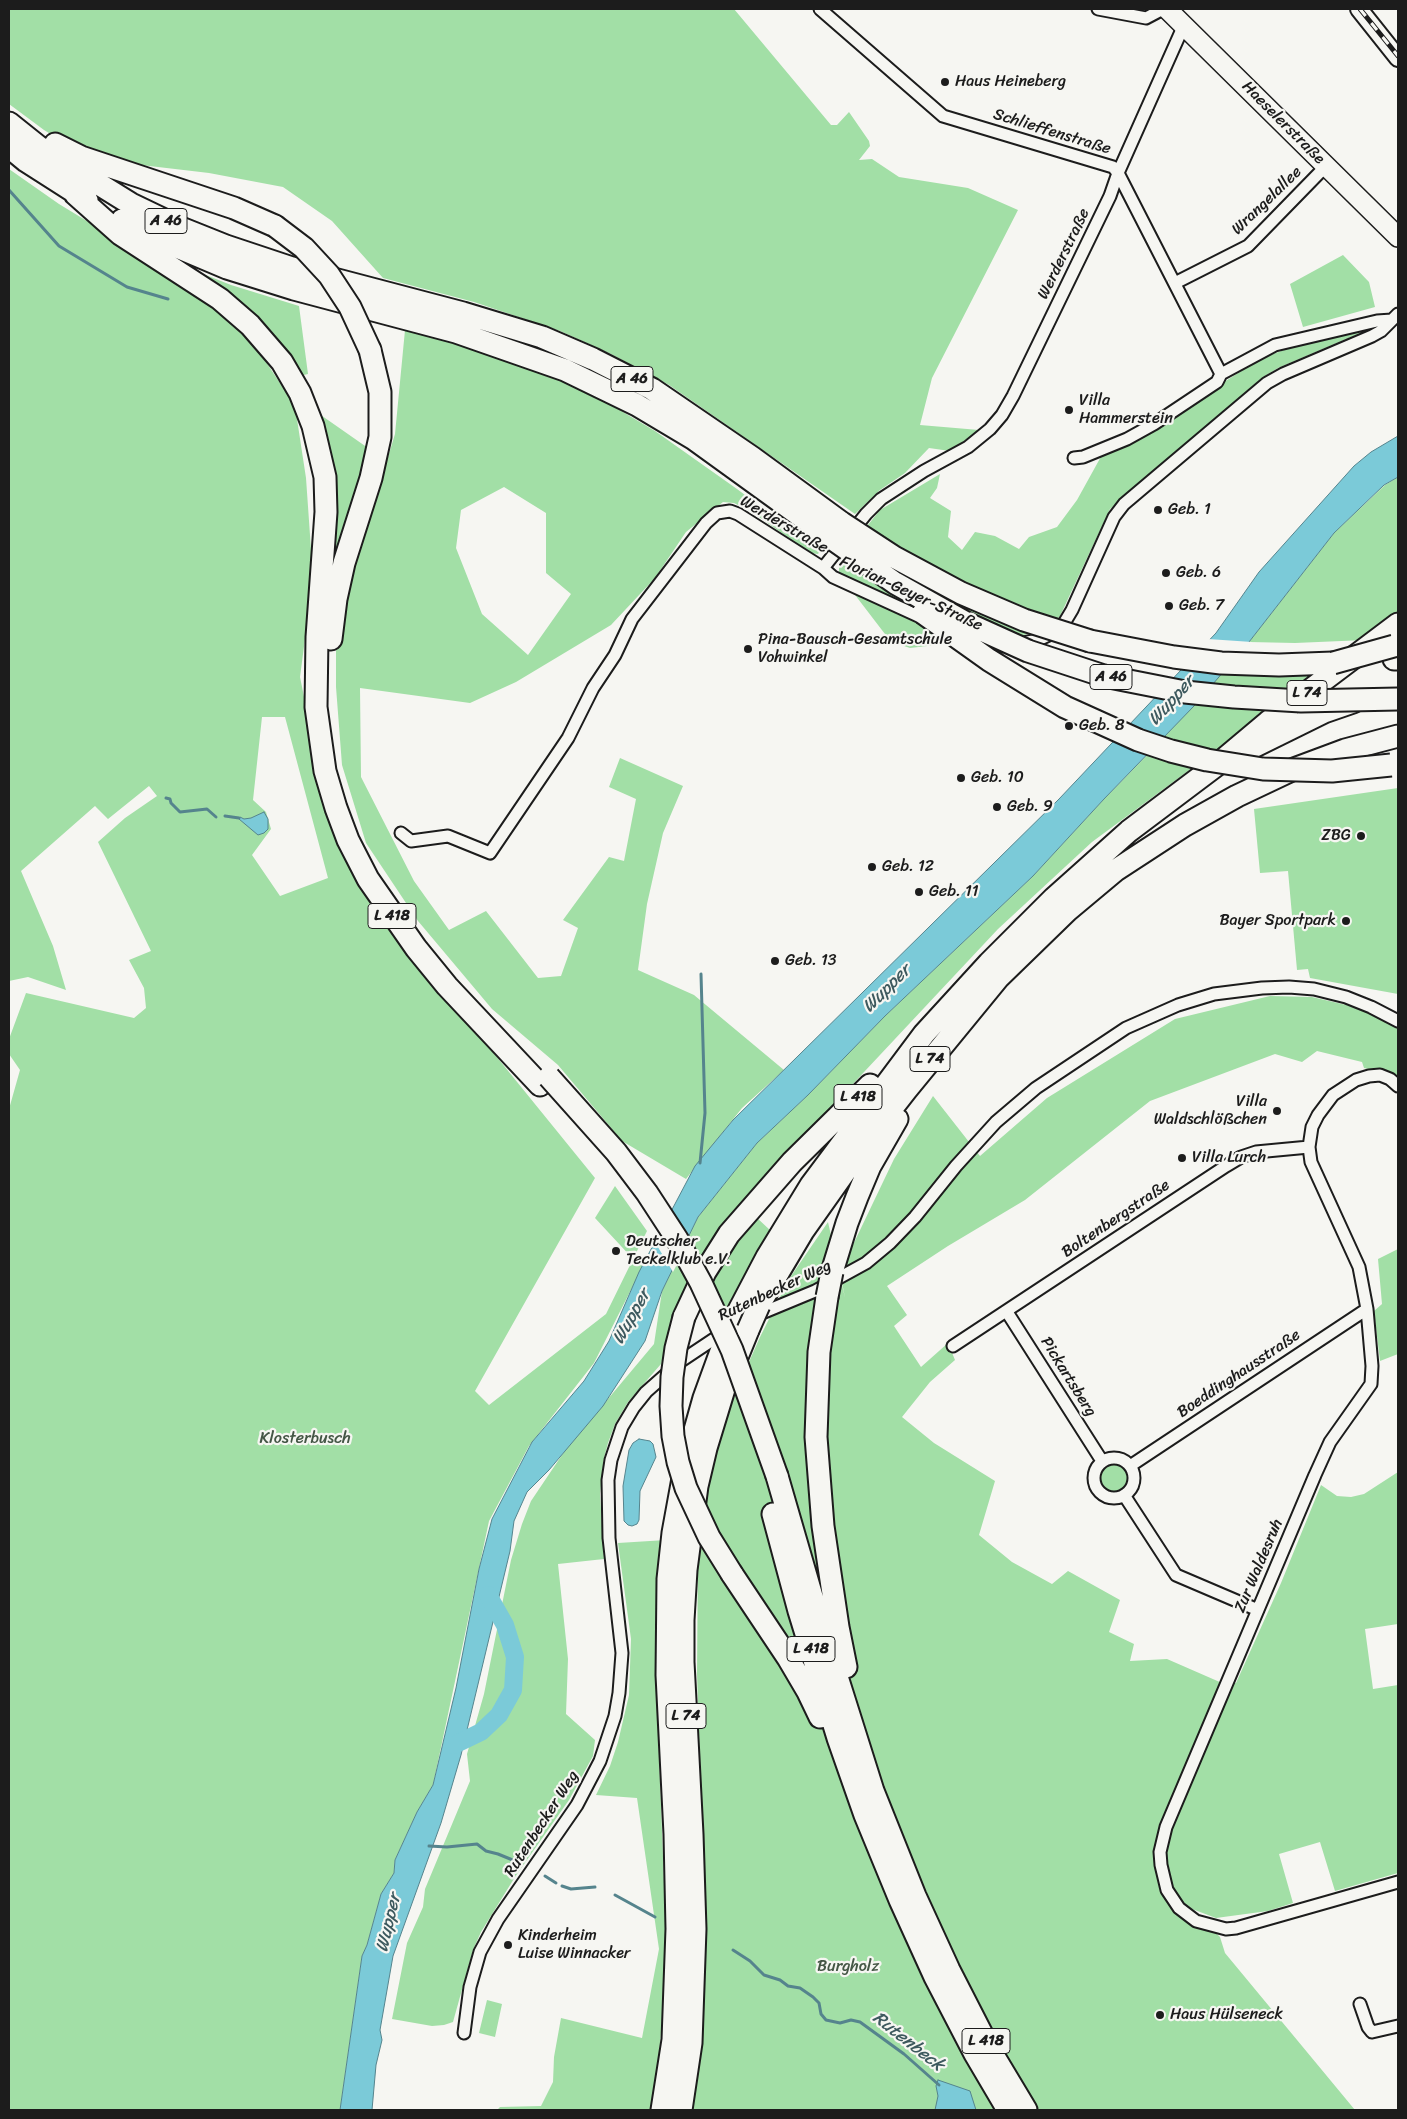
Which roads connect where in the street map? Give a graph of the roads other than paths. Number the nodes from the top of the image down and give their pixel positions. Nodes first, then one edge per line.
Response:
1 (820, 9) edge
2 (1098, 9) edge
3 (1163, 9) edge
4 (1167, 9) edge
5 (1359, 9) edge
6 (1184, 25) junction
7 (1398, 58) edge
8 (9, 123) edge
9 (9, 147) edge
10 (1326, 166) junction
11 (1118, 173) junction
12 (75, 194) junction
13 (1398, 237) edge
14 (1175, 283) junction
15 (1395, 317) edge
16 (1221, 374) junction
17 (1074, 458) dead end
18 (836, 530) junction
19 (852, 553) junction
20 (823, 568) junction
21 (1398, 624) edge
22 (324, 638) junction
23 (1396, 652) edge
24 (1398, 689) edge
25 (1398, 699) edge
26 (1398, 736) edge
27 (1218, 764) junction
28 (1395, 765) edge
29 (401, 833) dead end
30 (1145, 852) junction
31 (1398, 1021) edge
32 (924, 1034) junction
33 (1398, 1086) edge
34 (1308, 1147) junction
35 (1367, 1309) junction
36 (1007, 1312) junction
37 (742, 1323) junction
38 (953, 1346) dead end
39 (1102, 1461) junction
40 (1130, 1466) junction
41 (770, 1478) junction
42 (1124, 1495) junction
43 (1258, 1610) junction
44 (873, 1791) junction
45 (865, 1815) junction
46 (1398, 1882) edge
47 (1360, 2004) dead end
48 (1398, 2026) edge
49 (464, 2033) dead end
50 (662, 2110) edge
51 (681, 2110) edge
52 (1008, 2110) edge
53 (1026, 2110) edge

1 - 11 street, Schlieffenstraße
2 - 3 street
4 - 6 main road, Haeselerstraße
5 - 7 main road
6 - 10 main road, Haeselerstraße
6 - 11 street, Werderstraße
8 - 18 highway, A 46
8 - 22 highway, bridge
9 - 12 highway, A 46
10 - 13 main road, Haeselerstraße
10 - 14 street, Wrangelallee
11 - 14 street, Schlieffenstraße
11 - 20 street, Werderstraße
12 - 18 highway, A 46
12 - 22 highway
14 - 16 street, Schlieffenstraße
15 - 16 street
15 - 20 street, Florian-Geyer-Straße
16 - 17 street
18 - 19 highway, A 46, bridge
18 - 23 highway, A 46, bridge
19 - 25 highway, A 46, bridge
19 - 28 highway, bridge
20 - 29 street, Werderstraße
21 - 27 highway, L 74
22 - 41 highway, L 418, bridge
24 - 27 highway, L 74
26 - 30 highway, L 74
27 - 32 highway, L 74
30 - 37 highway, L 74, bridge
30 - 44 highway, L 74, bridge
31 - 49 street, Rutenbecker Weg
32 - 37 highway, L 74
32 - 45 highway, L 418, bridge
33 - 34 street, Zur Waldesruh
34 - 35 street, Zur Waldesruh
34 - 36 street, Boltenbergstraße
35 - 40 street, Boeddinghausstraße
35 - 43 street, Zur Waldesruh
36 - 38 street, Boltenbergstraße
36 - 39 street, Pickartsberg
37 - 50 highway, L 74
37 - 51 highway, L 74
39 - 40 street
39 - 42 street
40 - 42 street
41 - 44 highway, L 418
41 - 45 highway, L 418
42 - 43 street
43 - 46 street, Zur Waldesruh
44 - 53 highway, L 418
45 - 52 highway, L 418
47 - 48 street

